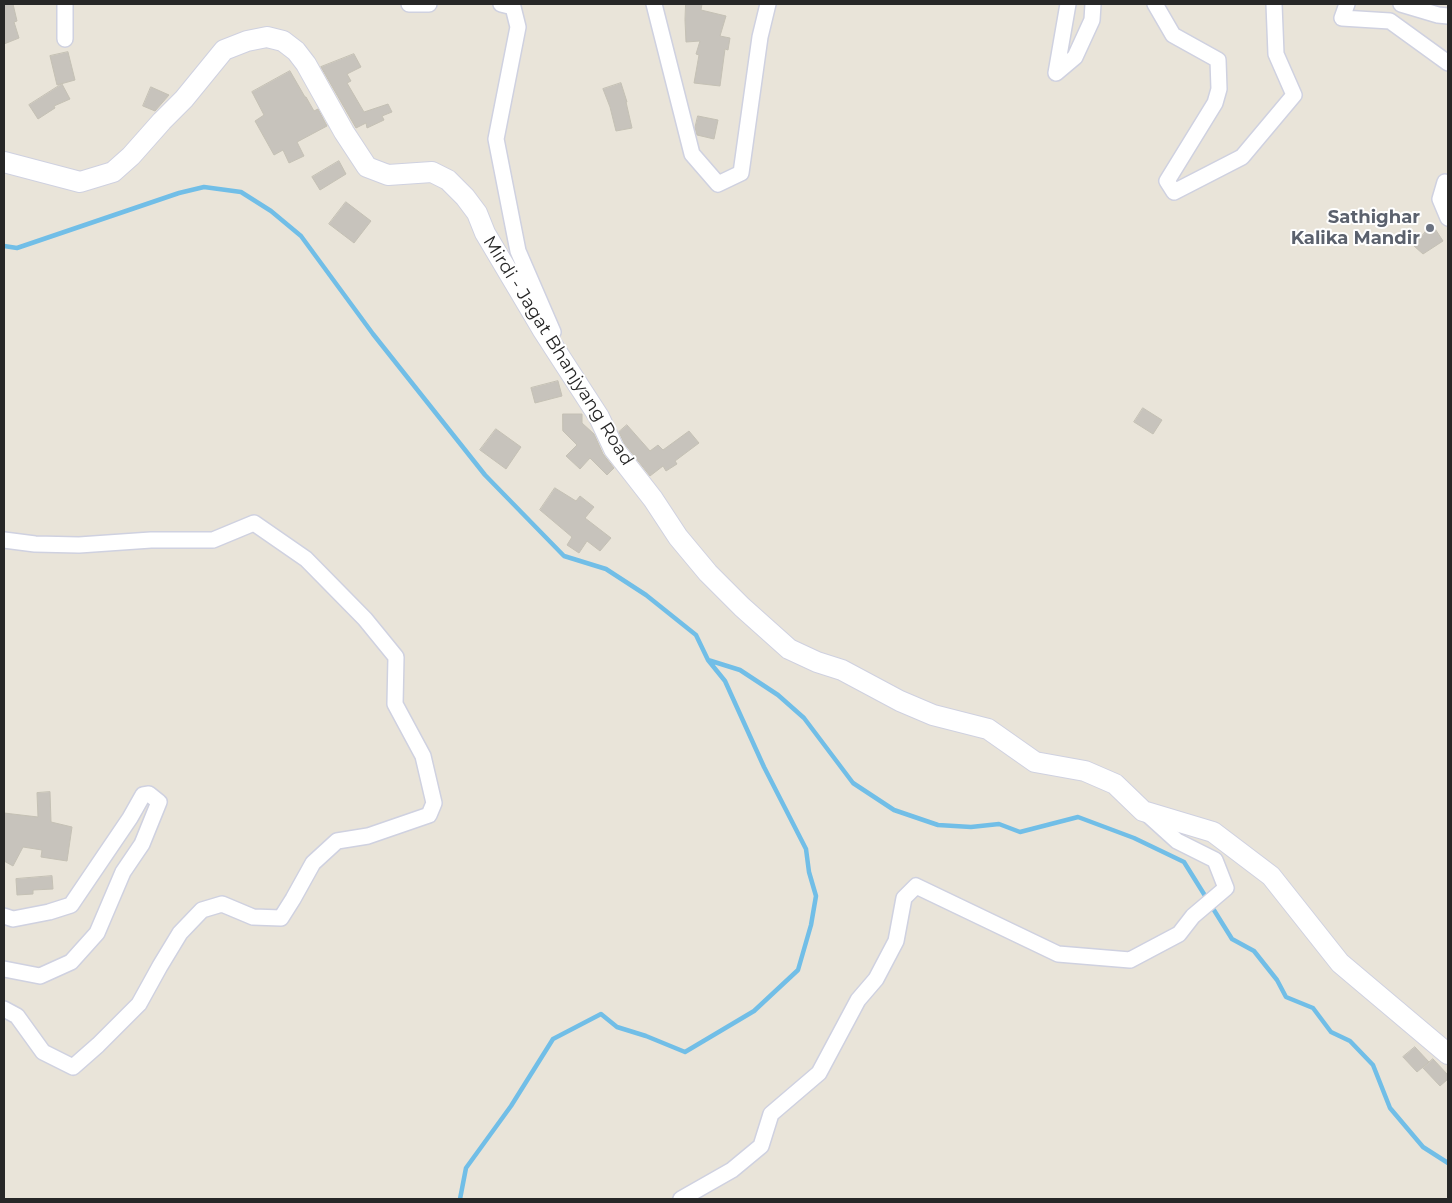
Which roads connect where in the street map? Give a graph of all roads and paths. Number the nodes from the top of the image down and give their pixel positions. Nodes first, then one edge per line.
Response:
1 (65, 4) edge
2 (409, 4) edge
3 (429, 4) edge
4 (501, 4) edge
5 (654, 4) edge
6 (768, 4) edge
7 (1068, 4) edge
8 (1093, 4) edge
9 (1155, 4) edge
10 (1274, 4) edge
11 (1347, 4) edge
12 (1401, 4) edge
13 (1448, 16) edge
14 (65, 39) dead end
15 (1448, 63) edge
16 (4, 162) edge
17 (1448, 183) edge
18 (1448, 218) edge
19 (571, 375) junction
20 (4, 540) edge
21 (1143, 811) junction
22 (4, 916) edge
23 (4, 969) edge
24 (4, 1009) edge
25 (1448, 1054) edge
26 (680, 1199) edge

1 - 14 street
2 - 3 street
4 - 19 street
5 - 6 street
7 - 8 street
9 - 10 street
11 - 15 street
12 - 13 street
16 - 19 street, Mirdi - Jagat Bhanjyang Road
17 - 18 street
19 - 21 street, Mirdi - Jagat Bhanjyang Road
20 - 24 street
21 - 25 street, Mirdi - Jagat Bhanjyang Road
21 - 26 street
22 - 23 street

